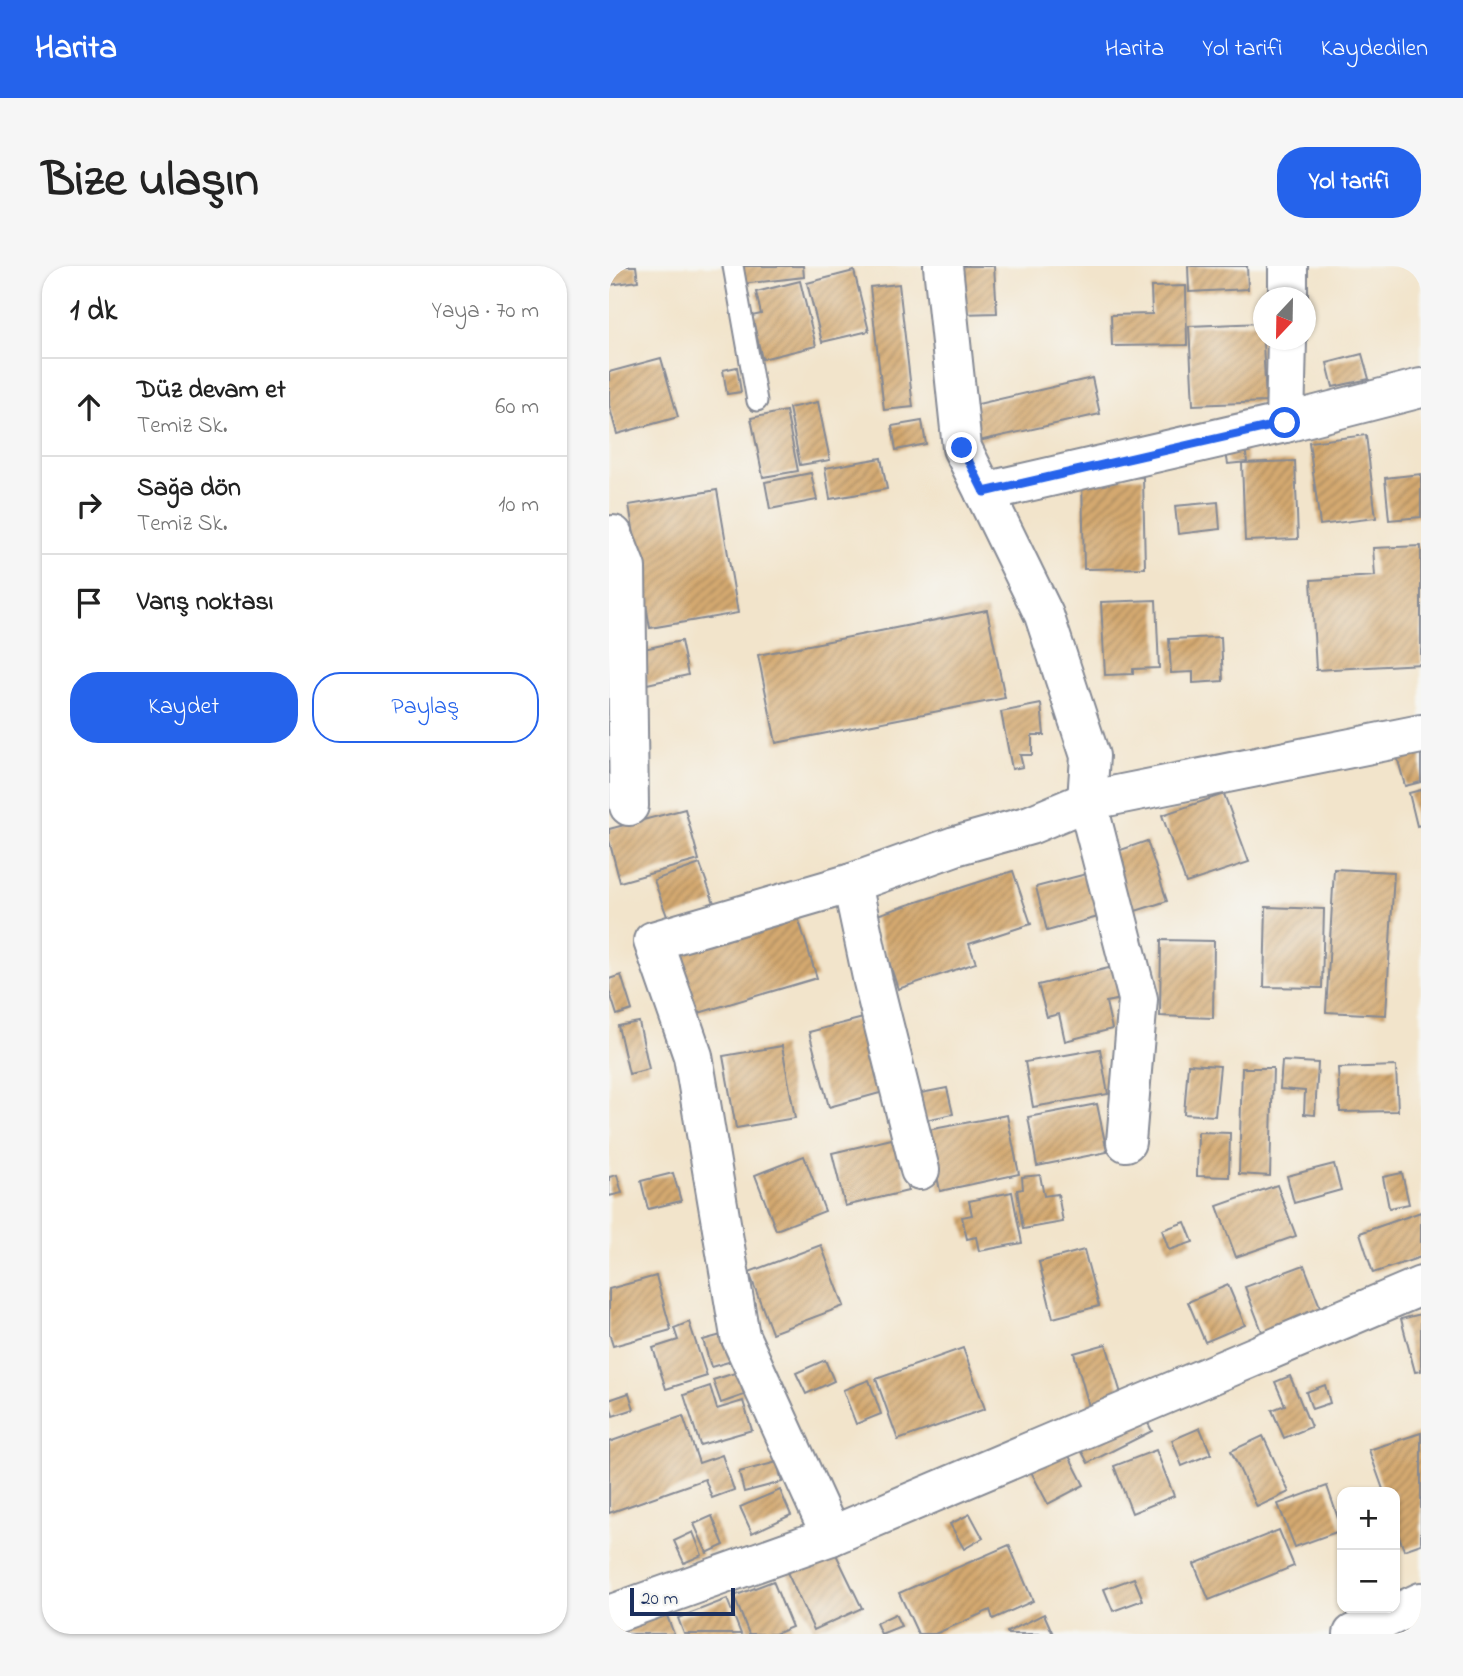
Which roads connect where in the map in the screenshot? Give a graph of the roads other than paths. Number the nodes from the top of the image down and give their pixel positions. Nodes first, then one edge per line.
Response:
1 (733, 266) edge
2 (943, 266) edge
3 (1288, 266) edge
4 (1288, 287) edge
5 (1287, 350) edge
6 (1421, 388) edge
7 (757, 401) dead end
8 (1285, 423) junction
9 (984, 492) junction
10 (609, 536) edge
11 (1421, 734) edge
12 (1087, 801) junction
13 (629, 806) dead end
14 (852, 883) junction
15 (1126, 1142) dead end
16 (920, 1170) dead end
17 (1421, 1286) edge
18 (831, 1536) junction
19 (1421, 1603) edge
20 (610, 1612) edge
21 (1353, 1634) edge
22 (1359, 1634) edge

1 - 7 lane
2 - 9 street
3 - 4 street
5 - 8 street
6 - 8 street
8 - 9 street
9 - 12 street
10 - 13 street
11 - 12 street
12 - 14 street
12 - 15 street
14 - 16 street
14 - 18 street
17 - 18 street
18 - 20 street
19 - 21 street
19 - 22 street

